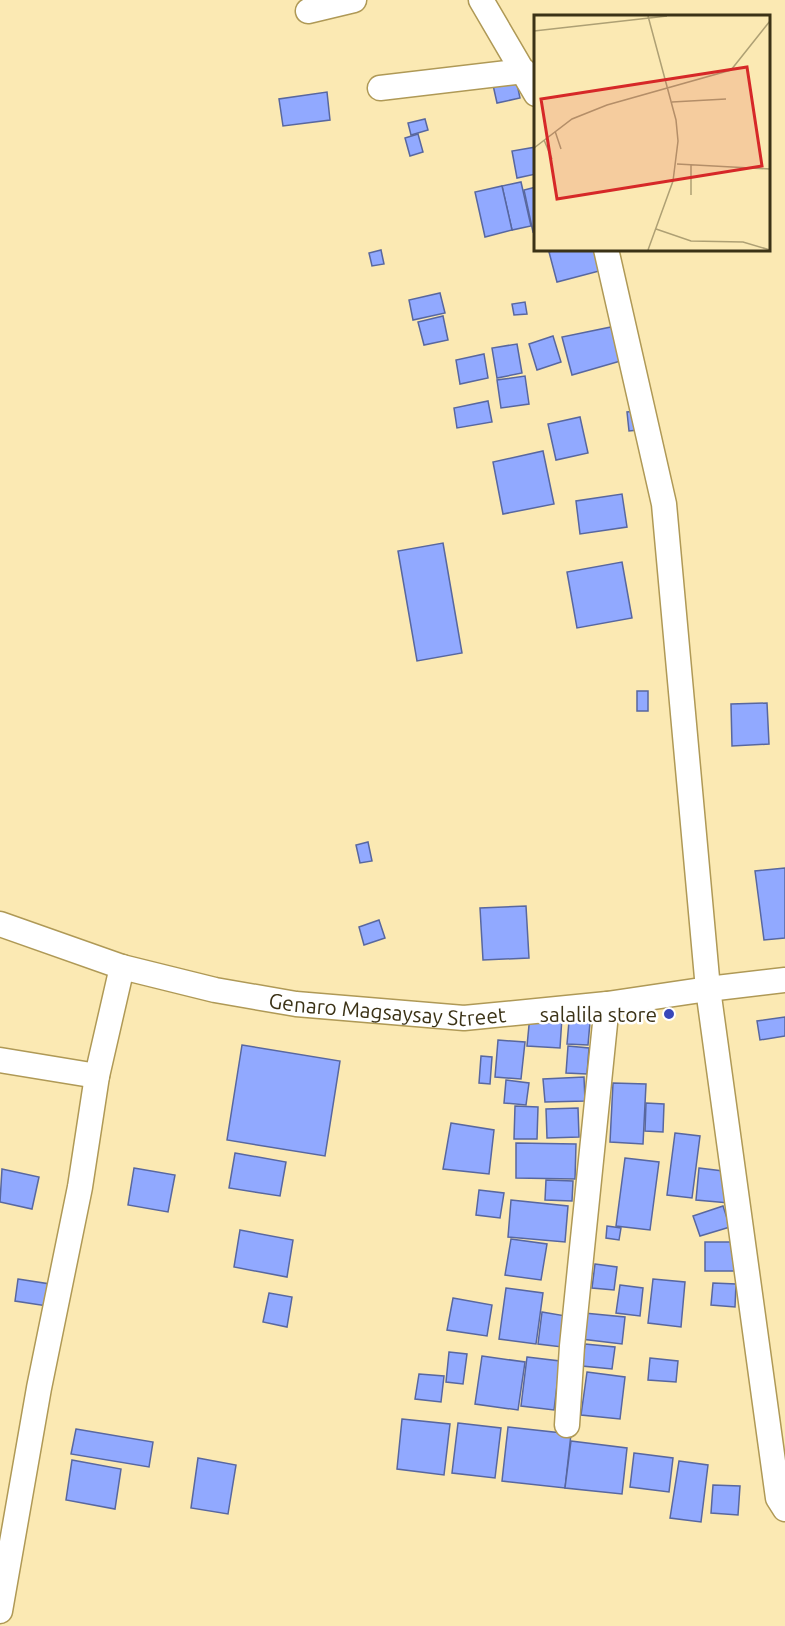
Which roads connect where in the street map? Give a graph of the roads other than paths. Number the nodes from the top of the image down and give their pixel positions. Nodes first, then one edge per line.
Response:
1 (354, 0) edge
2 (481, 0) edge
3 (308, 12) dead end
4 (524, 70) junction
5 (380, 88) dead end
6 (534, 90) edge
7 (606, 250) edge
8 (0, 924) edge
9 (122, 967) junction
10 (785, 980) edge
11 (708, 989) junction
12 (607, 1004) junction
13 (0, 1060) edge
14 (97, 1076) junction
15 (567, 1425) dead end
16 (785, 1509) edge
17 (0, 1611) edge

1 - 3 street
2 - 4 street
4 - 5 street
4 - 6 street
7 - 11 street
8 - 9 street, Genaro Magsaysay Street
9 - 12 street, Genaro Magsaysay Street
9 - 14 street
10 - 11 street, Genaro Magsaysay Street
11 - 12 street, Genaro Magsaysay Street
11 - 16 street
12 - 15 street
13 - 14 street
14 - 17 street

